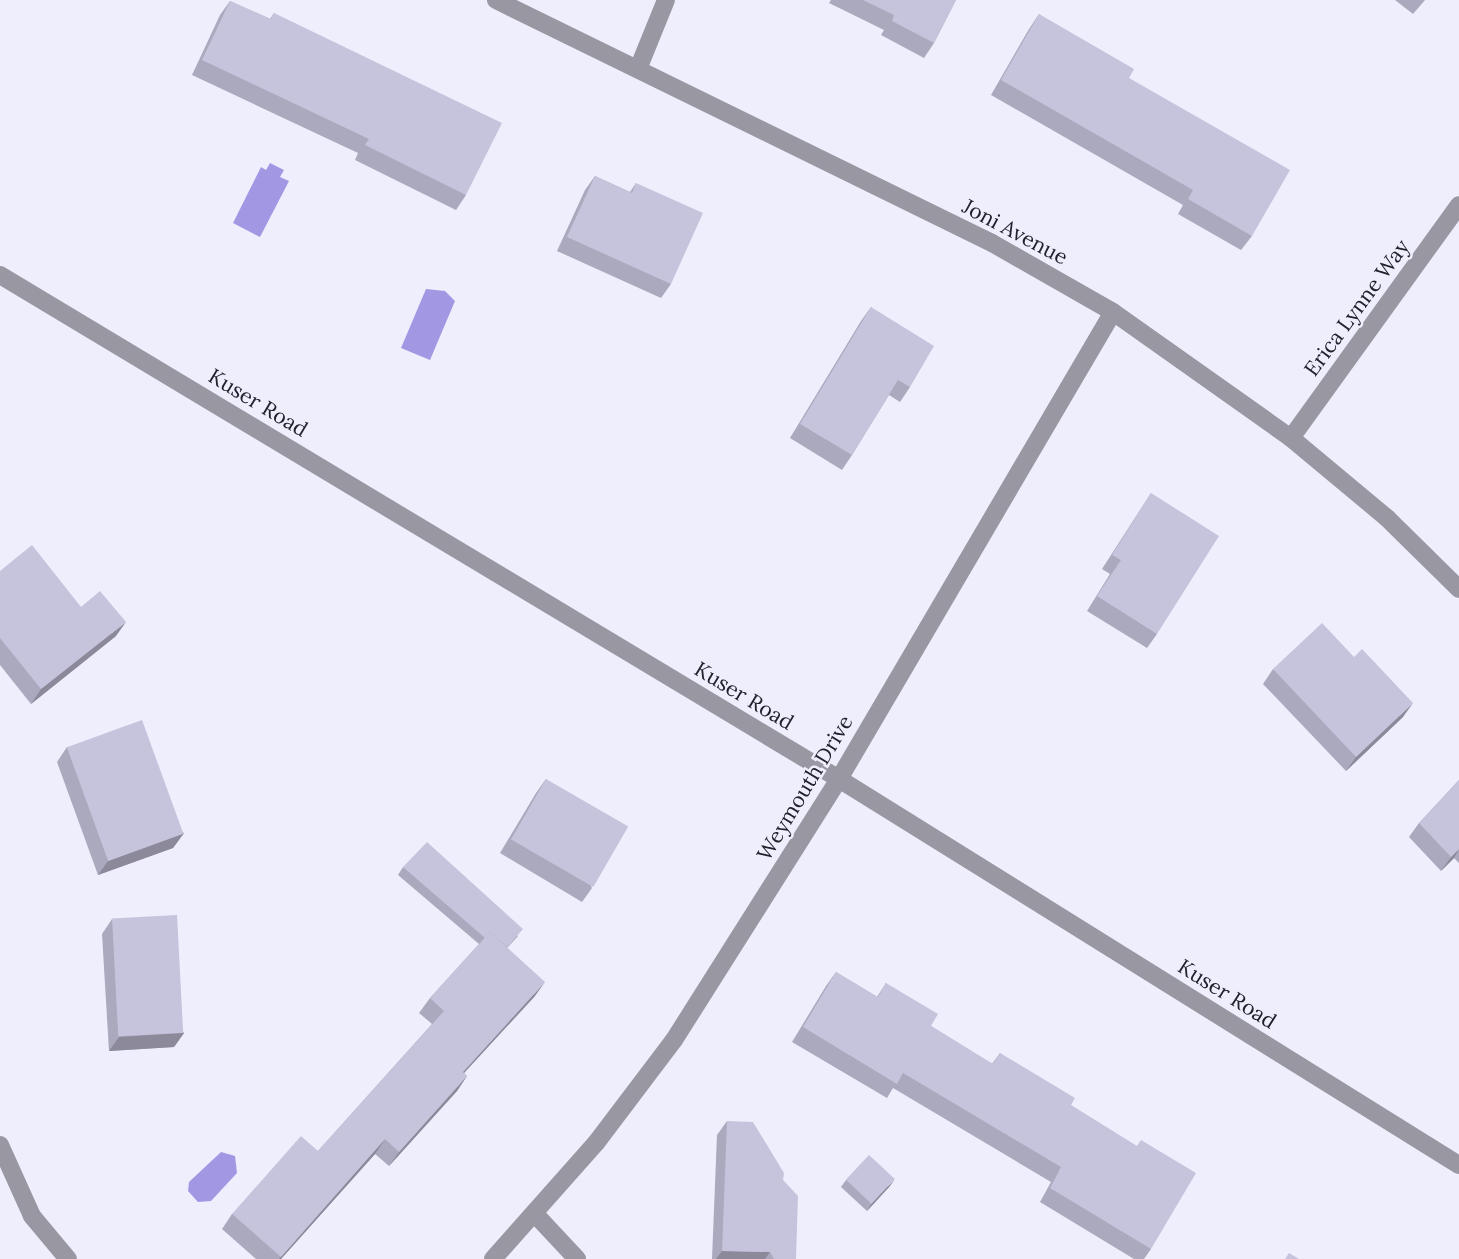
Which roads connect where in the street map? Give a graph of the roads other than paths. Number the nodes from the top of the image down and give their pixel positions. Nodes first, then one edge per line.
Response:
1 (496, 0) edge
2 (666, 0) edge
3 (638, 69) junction
4 (1459, 205) edge
5 (0, 275) edge
6 (1113, 312) junction
7 (1291, 438) junction
8 (1459, 589) edge
9 (839, 779) junction
10 (0, 1145) edge
11 (1459, 1165) edge
12 (534, 1213) junction
13 (68, 1259) edge
14 (493, 1259) edge
15 (577, 1259) edge

1 - 3 street, Joni Avenue
2 - 3 street
3 - 6 street, Joni Avenue
4 - 7 street, Erica Lynne Way
5 - 9 street, Kuser Road
6 - 7 street, Joni Avenue
6 - 9 street, Weymouth Drive
7 - 8 street, Joni Avenue
9 - 11 street, Kuser Road
9 - 12 street, Weymouth Drive
10 - 13 street
12 - 14 street, Weymouth Drive
12 - 15 street

